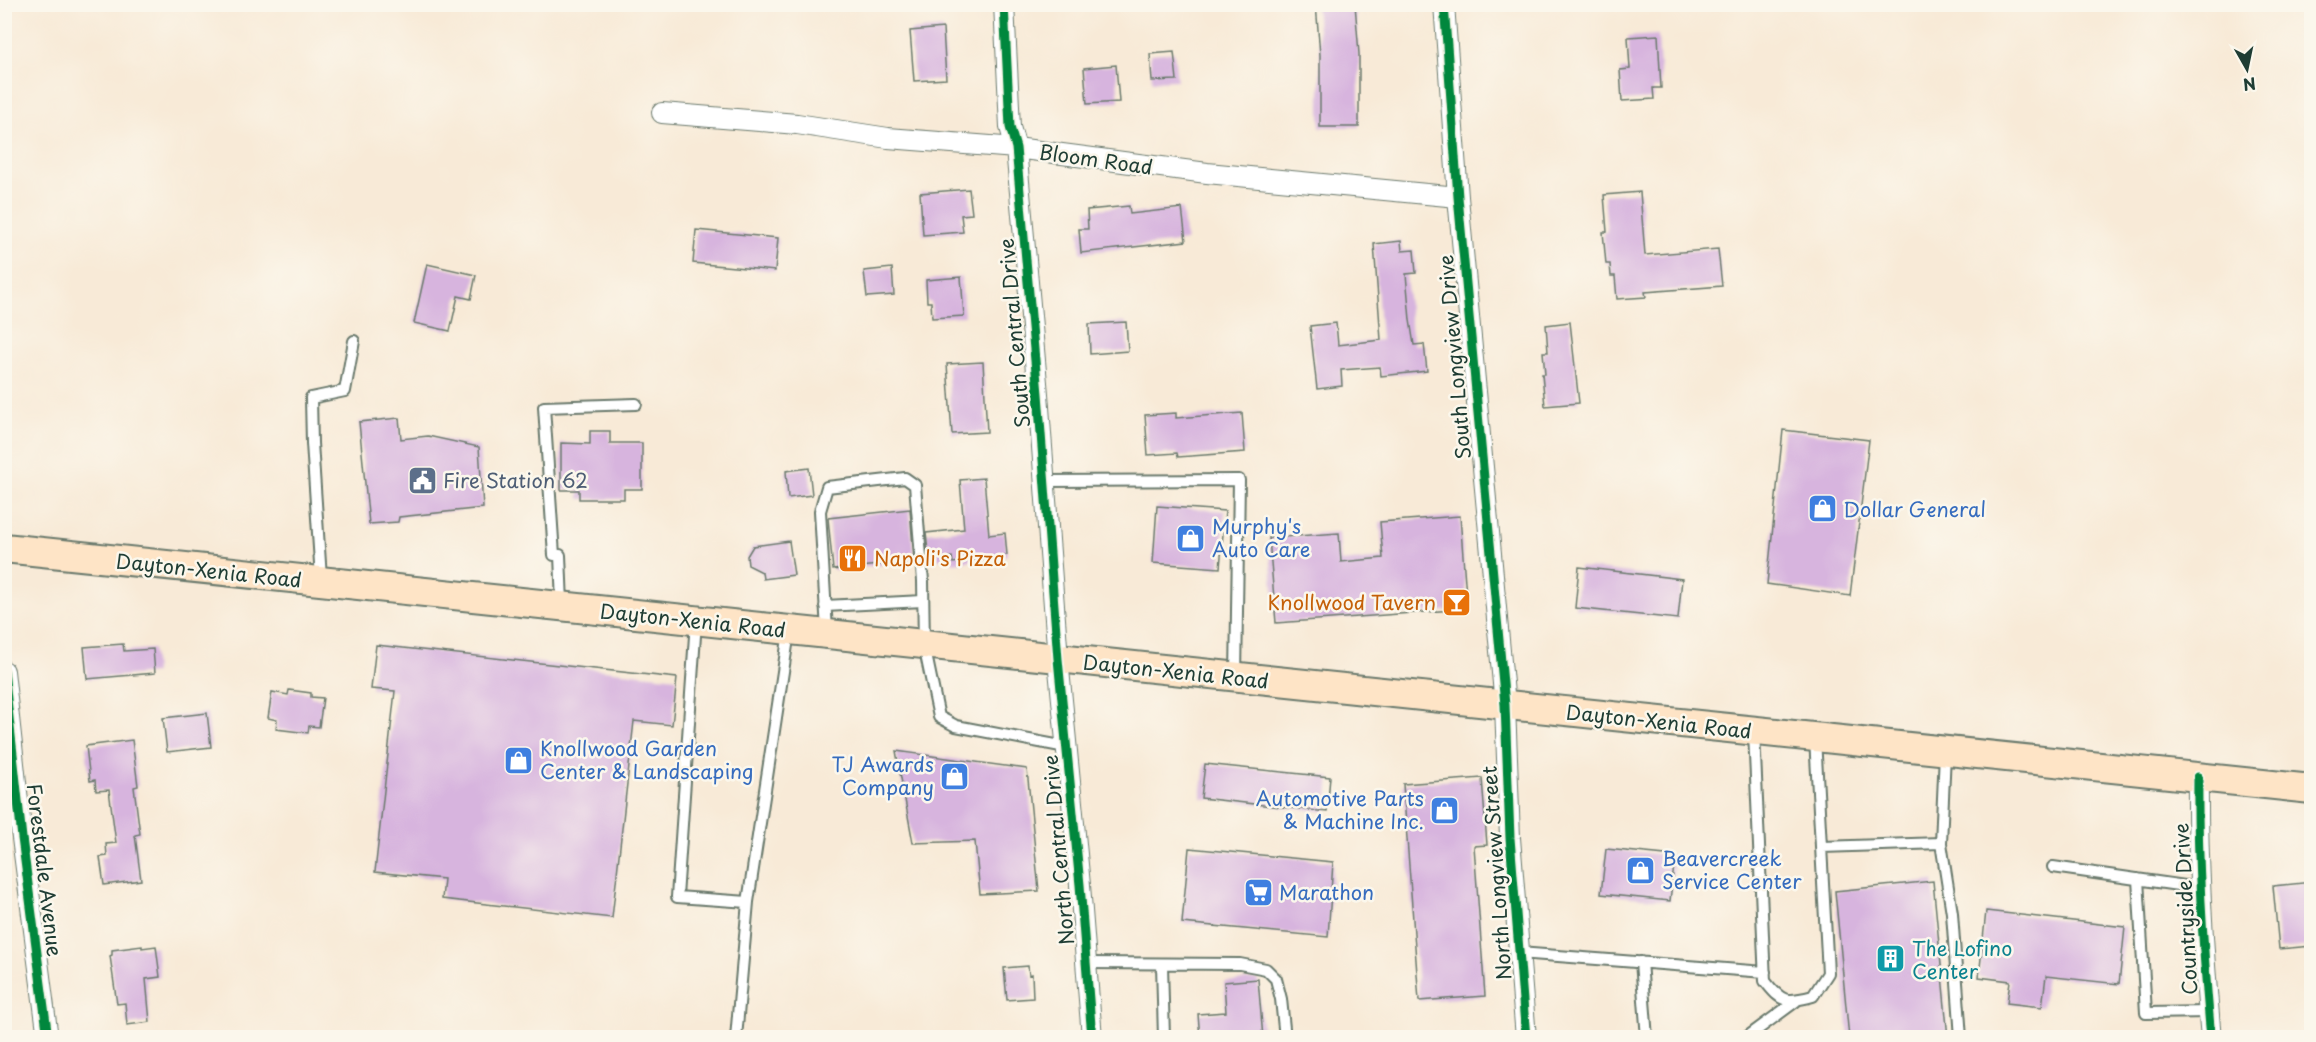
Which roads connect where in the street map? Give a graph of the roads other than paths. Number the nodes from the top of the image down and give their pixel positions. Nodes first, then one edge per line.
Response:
1 (1004, 4) edge
2 (1444, 4) edge
3 (662, 113) dead end
4 (1016, 148) junction
5 (1458, 197) junction
6 (354, 341) dead end
7 (636, 404) dead end
8 (1045, 481) junction
9 (4, 548) edge
10 (321, 582) junction
11 (923, 601) junction
12 (825, 606) junction
13 (562, 607) junction
14 (696, 621) junction
15 (789, 631) junction
16 (828, 635) junction
17 (924, 645) junction
18 (1058, 658) junction
19 (4, 671) edge
20 (1236, 677) junction
21 (1504, 705) junction
22 (1754, 731) junction
23 (1815, 738) junction
24 (1066, 747) junction
25 (1945, 751) junction
26 (2198, 777) junction
27 (2312, 789) edge
28 (1941, 843) junction
29 (1822, 847) junction
30 (2053, 867) dead end
31 (2138, 879) junction
32 (2199, 888) junction
33 (748, 902) junction
34 (1519, 953) junction
35 (1641, 962) junction
36 (1086, 963) junction
37 (1162, 964) junction
38 (1765, 972) junction
39 (1796, 1001) junction
40 (2209, 1012) junction
41 (48, 1038) edge
42 (736, 1038) edge
43 (1092, 1038) edge
44 (1164, 1038) edge
45 (1285, 1038) edge
46 (1526, 1038) edge
47 (1647, 1038) edge
48 (1746, 1038) edge
49 (1961, 1038) edge
50 (2211, 1038) edge

1 - 4 street, South Central Drive
2 - 5 street, South Longview Drive
3 - 4 street, Bloom Road
4 - 5 street, Bloom Road
4 - 8 street, South Central Drive
5 - 21 street, South Longview Drive
6 - 10 lane
7 - 13 lane
8 - 18 street, South Central Drive
8 - 20 lane
9 - 10 main road, Dayton-Xenia Road
10 - 13 main road, Dayton-Xenia Road
11 - 12 lane
11 - 12 lane
11 - 17 lane
12 - 16 lane
13 - 14 main road, Dayton-Xenia Road
14 - 15 main road, Dayton-Xenia Road
14 - 33 lane
15 - 16 main road, Dayton-Xenia Road
15 - 33 lane
16 - 17 main road, Dayton-Xenia Road
17 - 18 main road, Dayton-Xenia Road
17 - 24 lane
18 - 20 main road, Dayton-Xenia Road
18 - 24 street, North Central Drive
19 - 41 street, Forestdale Avenue
20 - 21 main road, Dayton-Xenia Road
21 - 22 main road, Dayton-Xenia Road
21 - 34 street, North Longview Street
22 - 23 main road, Dayton-Xenia Road
22 - 38 lane
23 - 25 main road, Dayton-Xenia Road
23 - 29 lane
24 - 36 street, North Central Drive
25 - 26 main road, Dayton-Xenia Road
25 - 28 lane
26 - 27 main road, Dayton-Xenia Road
26 - 32 street, Countryside Drive
28 - 29 lane
28 - 49 lane
29 - 39 lane
30 - 31 lane
31 - 32 lane
31 - 40 lane
32 - 40 street, Countryside Drive
33 - 42 lane
34 - 35 lane
34 - 46 street, North Longview Street
35 - 38 lane
35 - 47 lane
36 - 37 lane
36 - 43 street, North Central Drive
37 - 44 lane
37 - 45 lane
38 - 39 lane
39 - 48 lane
40 - 50 street, Countryside Drive

